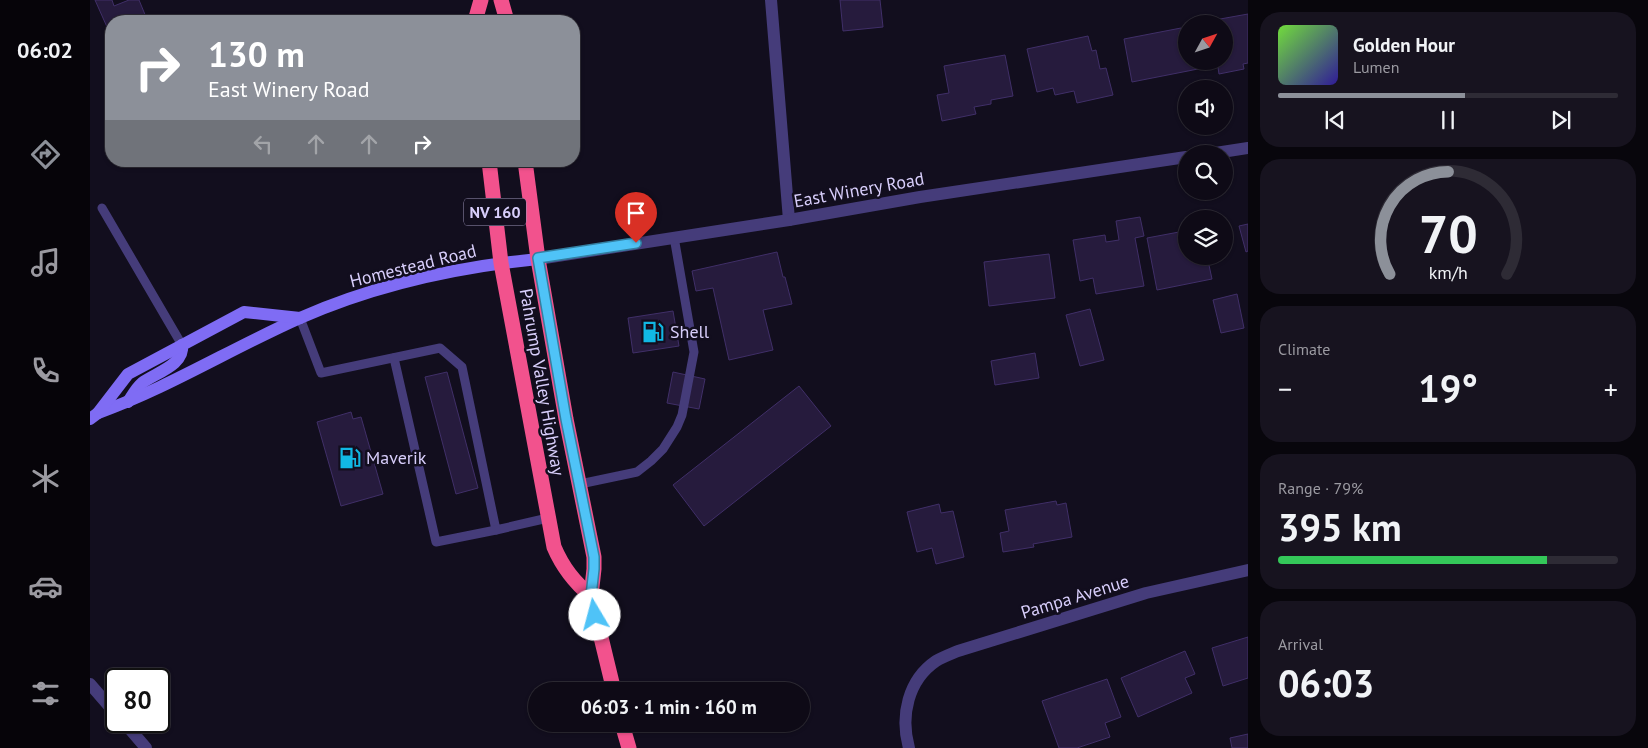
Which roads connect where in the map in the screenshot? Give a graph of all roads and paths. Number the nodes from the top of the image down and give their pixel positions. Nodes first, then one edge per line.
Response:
1 (481, 0) edge
2 (501, 0) edge
3 (771, 0) edge
4 (477, 15) edge
5 (505, 15) edge
6 (1248, 148) edge
7 (1233, 150) edge
8 (1178, 158) edge
9 (490, 167) edge
10 (526, 167) edge
11 (102, 208) dead end
12 (789, 220) junction
13 (674, 237) junction
14 (538, 258) junction
15 (501, 262) junction
16 (300, 318) junction
17 (182, 345) junction
18 (394, 358) junction
19 (128, 402) junction
20 (94, 416) edge
21 (580, 484) junction
22 (548, 518) junction
23 (496, 530) junction
24 (1248, 570) edge
25 (591, 596) junction
26 (612, 682) edge
27 (90, 684) edge
28 (105, 701) edge
29 (624, 732) edge
30 (133, 733) edge
31 (146, 748) edge
32 (629, 748) edge
33 (909, 748) edge

1 - 4 highway
2 - 5 highway
3 - 12 street
6 - 7 street
8 - 12 street, East Winery Road
9 - 15 highway, Pahrump Valley Highway / NV 160
10 - 14 highway, Pahrump Valley Highway / NV 160
11 - 17 lane
12 - 13 street, East Winery Road
13 - 14 street, East Winery Road
13 - 21 lane
14 - 15 main road, Homestead Road
14 - 21 highway, Pahrump Valley Highway / NV 160
15 - 16 main road, Homestead Road
15 - 22 highway, Pahrump Valley Highway / NV 160
16 - 17 main road, Homestead Road
16 - 18 lane
16 - 19 main road, Homestead Road
17 - 19 main road
17 - 20 main road, Homestead Road
18 - 23 lane
18 - 23 lane
19 - 20 main road, Homestead Road
21 - 25 highway, Pahrump Valley Highway / NV 160
22 - 23 lane
22 - 25 highway, Pahrump Valley Highway / NV 160
24 - 33 street, Pampa Avenue
25 - 26 highway, Pahrump Valley Highway / NV 160
27 - 28 street
29 - 32 highway
30 - 31 street

